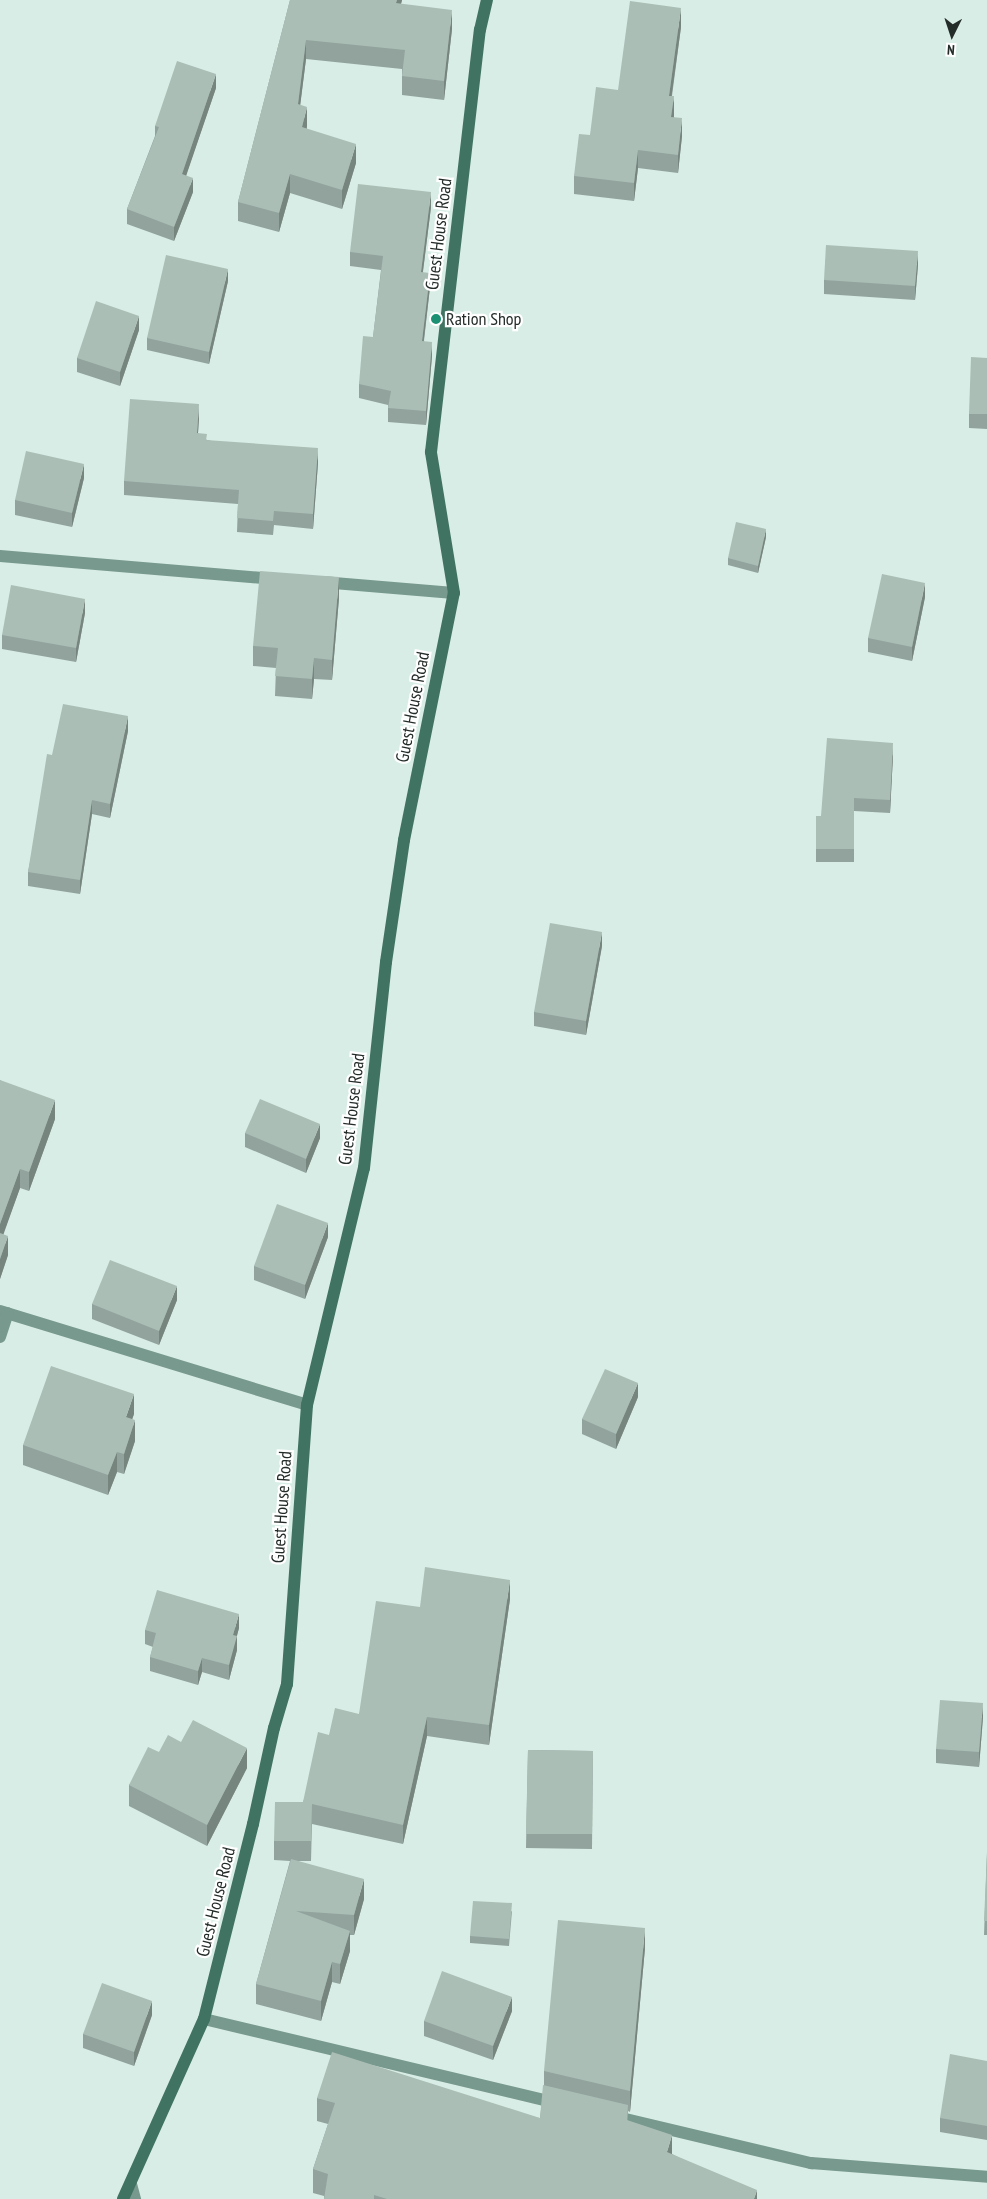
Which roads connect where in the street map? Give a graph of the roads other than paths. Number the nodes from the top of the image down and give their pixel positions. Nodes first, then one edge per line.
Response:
1 (487, 0) edge
2 (0, 556) edge
3 (289, 580) edge
4 (308, 581) edge
5 (454, 593) junction
6 (4, 1312) edge
7 (0, 1337) edge
8 (307, 1405) junction
9 (204, 2019) junction
10 (570, 2106) edge
11 (599, 2113) edge
12 (987, 2177) edge
13 (131, 2184) junction
14 (123, 2199) edge
15 (135, 2199) edge

1 - 5 main road, Guest House Road
2 - 3 street
4 - 5 street
5 - 8 main road, Guest House Road
6 - 7 street
6 - 8 street
8 - 9 main road, Guest House Road
9 - 10 street
9 - 13 main road, Guest House Road
11 - 12 street
13 - 14 main road, Guest House Road
13 - 15 street

